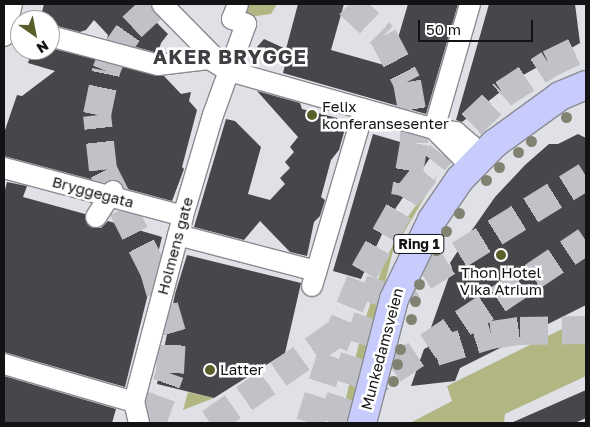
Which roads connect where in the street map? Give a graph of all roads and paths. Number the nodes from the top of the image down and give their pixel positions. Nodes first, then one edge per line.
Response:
1 (162, 4) edge
2 (238, 4) edge
3 (470, 4) edge
4 (60, 39) edge
5 (229, 71) junction
6 (586, 85) edge
7 (380, 110) junction
8 (434, 129) junction
9 (478, 158) junction
10 (4, 168) edge
11 (112, 194) junction
12 (96, 217) dead end
13 (180, 226) junction
14 (4, 364) edge
15 (134, 402) junction
16 (139, 423) edge
17 (362, 423) edge

1 - 5 street
2 - 5 street, Holmens gate
3 - 8 street
4 - 5 street
5 - 7 street
5 - 13 street, Holmens gate
6 - 9 highway, Munkedamsveien / Ring 1
7 - 8 street
7 - 13 street, Bryggegata
8 - 9 street
9 - 17 highway, Munkedamsveien / Ring 1
10 - 11 street, Bryggegata
11 - 12 street
11 - 13 street, Bryggegata
13 - 15 street, Holmens gate
14 - 15 street
15 - 16 street, Holmens gate

